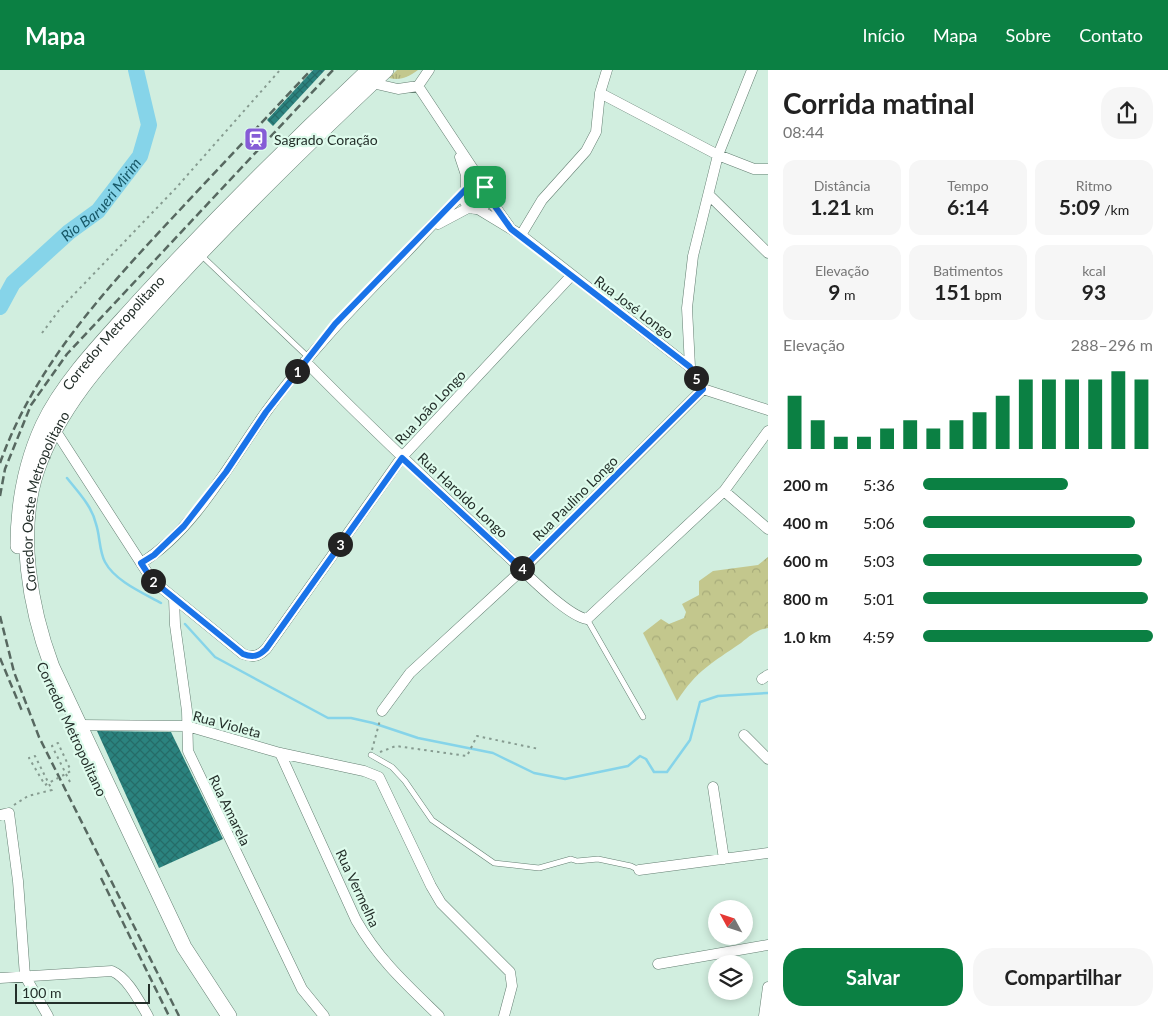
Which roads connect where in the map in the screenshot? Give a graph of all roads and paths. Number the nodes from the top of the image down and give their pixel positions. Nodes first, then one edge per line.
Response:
1 (280, 70) edge
2 (386, 70) edge
3 (429, 70) edge
4 (607, 70) edge
5 (752, 70) edge
6 (372, 74) edge
7 (418, 86) junction
8 (600, 93) junction
9 (457, 146) junction
10 (718, 155) junction
11 (768, 169) edge
12 (485, 187) junction
13 (465, 191) junction
14 (709, 195) junction
15 (489, 198) junction
16 (474, 208) junction
17 (428, 229) junction
18 (511, 229) junction
19 (521, 235) junction
20 (199, 253) junction
21 (768, 253) edge
22 (571, 276) junction
23 (42, 333) dead end
24 (306, 359) junction
25 (81, 366) junction
26 (690, 367) junction
27 (703, 389) junction
28 (768, 410) edge
29 (54, 430) junction
30 (768, 431) edge
31 (402, 458) junction
32 (724, 491) junction
33 (768, 528) edge
34 (141, 563) junction
35 (522, 569) junction
36 (174, 598) junction
37 (587, 619) junction
38 (382, 711) joint
39 (643, 717) dead end
40 (79, 725) junction
41 (187, 726) junction
42 (744, 735) dead end
43 (376, 736) dead end
44 (538, 750) dead end
45 (280, 753) junction
46 (370, 755) joint
47 (768, 759) edge
48 (70, 782) dead end
49 (713, 787) dead end
50 (5, 814) edge
51 (768, 853) edge
52 (724, 859) junction
53 (639, 870) joint
54 (768, 944) edge
55 (658, 964) dead end
56 (25, 976) junction
57 (0, 978) edge
58 (768, 987) edge
59 (48, 1016) edge
60 (148, 1016) edge
61 (218, 1016) edge
62 (228, 1016) edge
63 (324, 1016) edge
64 (439, 1016) edge
65 (504, 1016) edge
66 (764, 1016) edge

1 - 23 path
2 - 6 main road, Corredor Oeste Metropolitano
3 - 7 street
4 - 8 street
5 - 10 street
6 - 7 street
6 - 20 main road, Corredor Oeste Metropolitano
6 - 25 main road, Corredor Metropolitano
7 - 9 street, Rua José Longo
8 - 10 street
8 - 19 street
9 - 12 street, Rua José Longo
9 - 13 street, Rua José Longo
10 - 11 street
10 - 14 street
12 - 13 street
12 - 15 street, Rua José Longo
13 - 16 street, Rua José Longo
13 - 17 street
14 - 21 street
14 - 26 street
15 - 16 street
15 - 18 street, Rua José Longo
16 - 17 street
16 - 18 street, Rua José Longo
17 - 24 street
18 - 19 street, Rua José Longo
19 - 22 street, Rua José Longo
20 - 24 lane
20 - 29 main road, Corredor Oeste Metropolitano
22 - 26 street, Rua José Longo
22 - 31 street, Rua João Longo
24 - 31 street, Rua Haroldo Longo
24 - 34 street
25 - 29 main road
25 - 61 main road, Corredor Metropolitano
26 - 27 street, Rua José Longo
27 - 28 street
27 - 35 street, Rua Paulino Longo
29 - 34 street
29 - 40 main road, Corredor Oeste Metropolitano
30 - 32 street
31 - 35 street, Rua Haroldo Longo
31 - 36 street, Rua João Longo
32 - 33 street
32 - 37 street
34 - 36 street
35 - 37 street, Rua Haroldo Longo
35 - 38 street, Rua Paulino Longo
36 - 41 street, Rua Amarela
37 - 39 lane
38 - 43 path
40 - 41 street, Rua Violeta
40 - 62 main road, Corredor Oeste Metropolitano
41 - 45 street, Rua Violeta
41 - 63 street, Rua Amarela
42 - 47 street
44 - 46 path
45 - 64 street, Rua Vermelha
45 - 65 street, Rua Violeta
46 - 53 lane
48 - 50 path, bridge
49 - 52 street
50 - 56 street
51 - 52 street
52 - 53 street
54 - 55 street
56 - 57 street
56 - 59 street
56 - 60 street
58 - 66 street

